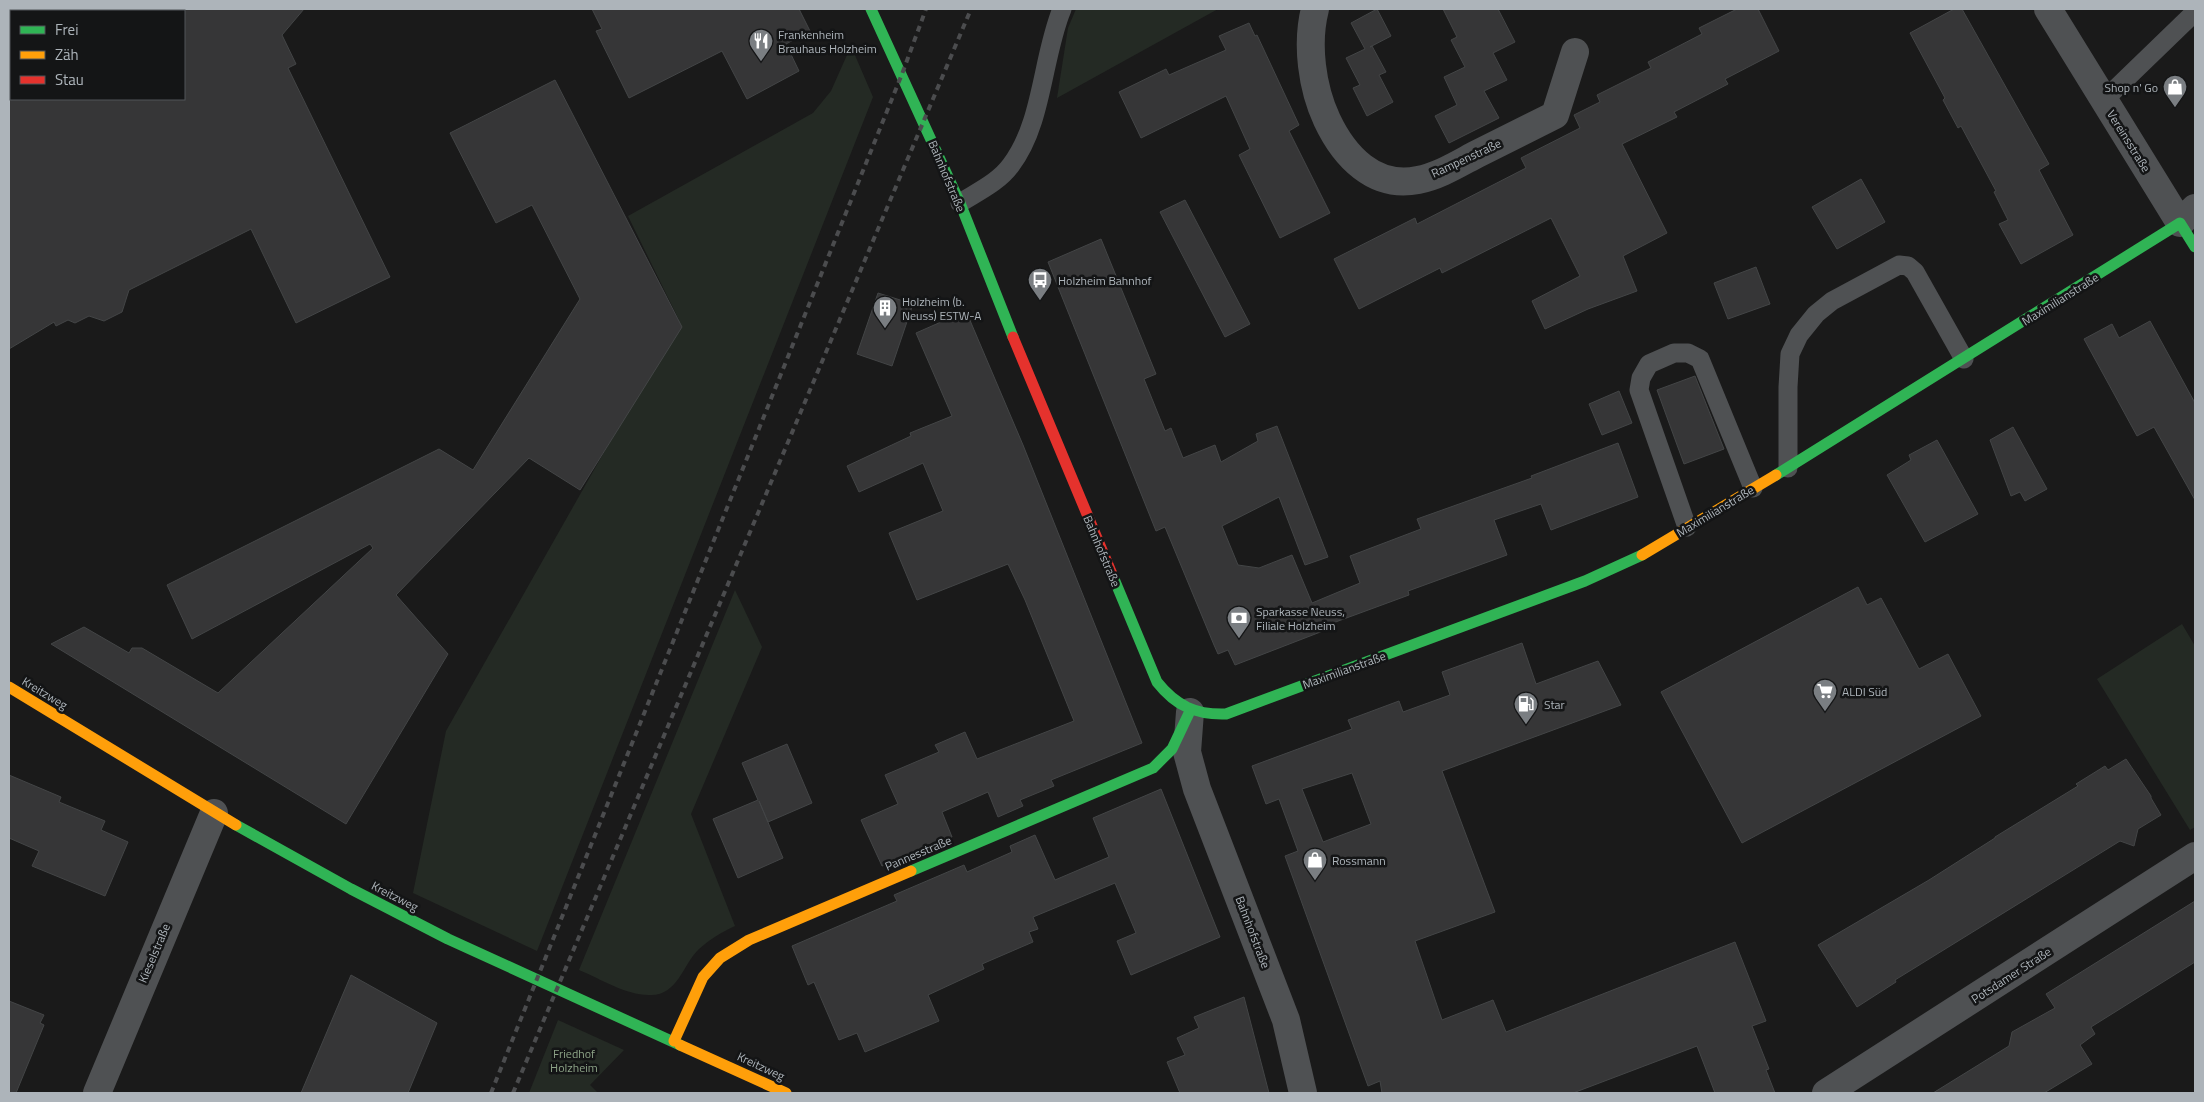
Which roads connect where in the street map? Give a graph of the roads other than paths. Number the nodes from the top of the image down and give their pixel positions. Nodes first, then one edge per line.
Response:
1 (871, 9) edge
2 (1062, 9) edge
3 (1315, 9) edge
4 (2048, 9) edge
5 (2195, 12) edge
6 (1575, 52) dead end
7 (2104, 100) junction
8 (960, 203) junction
9 (2188, 216) edge
10 (2195, 247) edge
11 (1964, 359) junction
12 (1788, 468) junction
13 (1753, 488) junction
14 (1687, 527) junction
15 (9, 687) edge
16 (1190, 711) junction
17 (214, 813) junction
18 (2195, 856) edge
19 (674, 1042) junction
20 (97, 1093) edge
21 (786, 1093) edge
22 (1303, 1093) edge
23 (1826, 1093) edge

1 - 8 main road, Bahnhofstraße
2 - 8 lane
3 - 6 street, Rampenstraße
4 - 7 street, Vereinsstraße
5 - 7 lane
7 - 9 street, Vereinsstraße
8 - 16 main road, Bahnhofstraße
9 - 10 main road, Vereinsstraße
9 - 11 main road, Maximilianstraße
11 - 12 main road, Maximilianstraße
11 - 12 lane
12 - 13 main road, Maximilianstraße
13 - 14 main road, Maximilianstraße
13 - 14 lane
14 - 16 main road, Maximilianstraße
15 - 17 main road, Kreitzweg
16 - 19 main road, Pannesstraße
16 - 22 street, Bahnhofstraße
17 - 19 main road, Kreitzweg
17 - 20 street, Kieselstraße
18 - 23 street, Potsdamer Straße
19 - 21 main road, Kreitzweg

